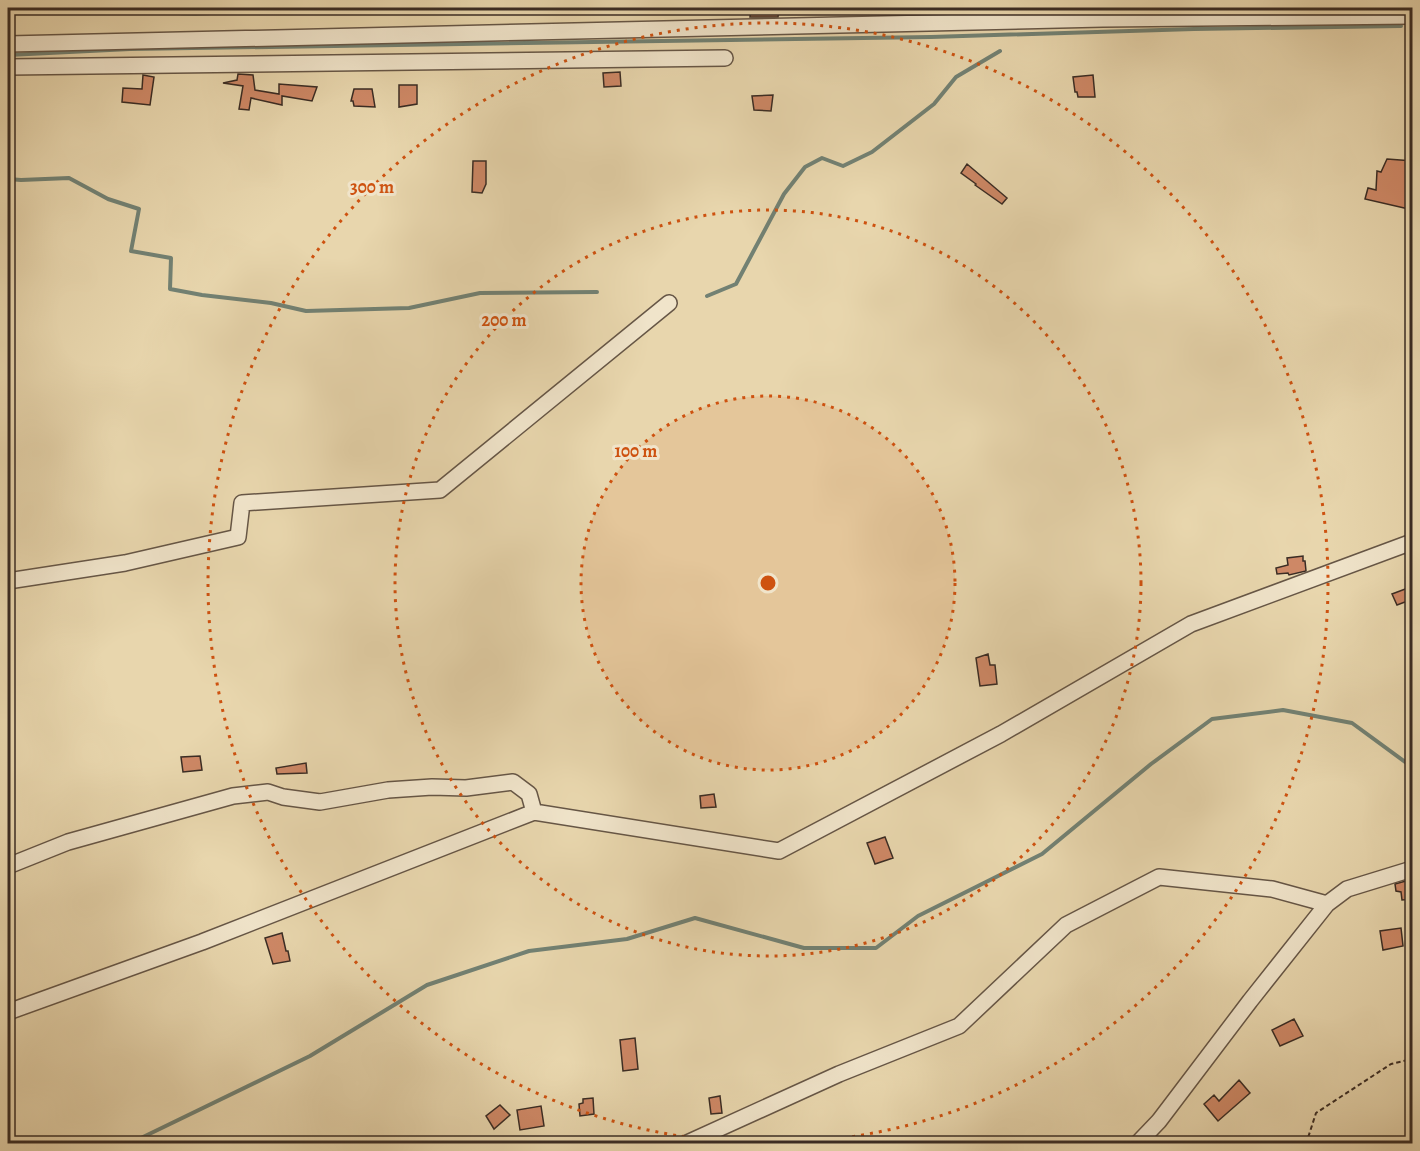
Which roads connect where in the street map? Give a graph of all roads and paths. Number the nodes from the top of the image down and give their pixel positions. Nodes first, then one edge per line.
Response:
1 (1412, 18) edge
2 (8, 44) edge
3 (725, 58) dead end
4 (8, 67) edge
5 (669, 303) dead end
6 (1413, 542) edge
7 (8, 581) edge
8 (534, 812) junction
9 (8, 866) edge
10 (1413, 869) edge
11 (1327, 904) junction
12 (8, 1012) edge
13 (1413, 1059) edge
14 (685, 1143) edge
15 (1137, 1143) edge
16 (1306, 1143) edge

1 - 2 street
3 - 4 street
5 - 7 street
6 - 8 street
8 - 9 street
8 - 12 street
10 - 11 street
11 - 14 street
11 - 15 street
13 - 16 path

